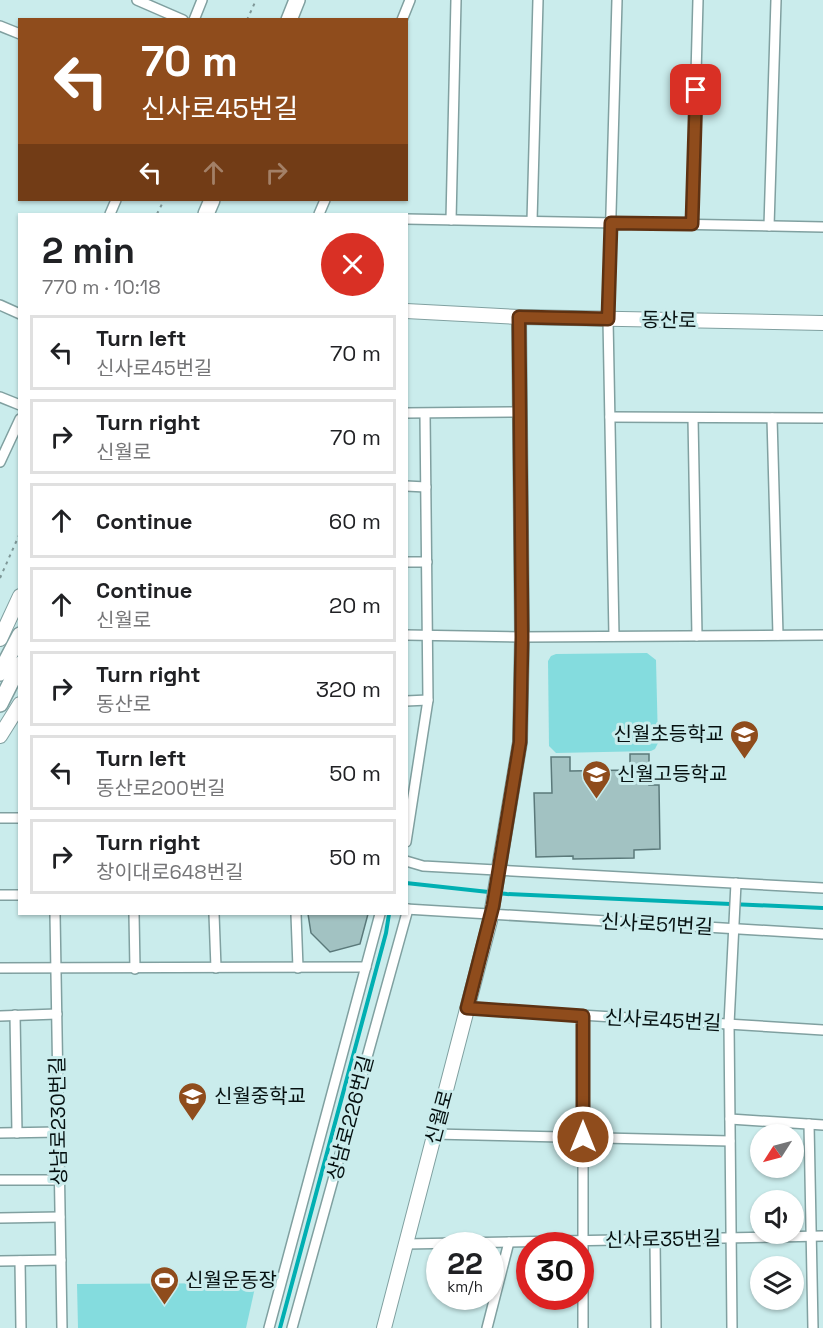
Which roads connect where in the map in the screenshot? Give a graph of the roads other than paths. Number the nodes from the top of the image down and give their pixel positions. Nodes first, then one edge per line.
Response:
1 (137, 0) edge
2 (202, 0) edge
3 (297, 0) edge
4 (410, 0) edge
5 (456, 0) edge
6 (538, 0) edge
7 (617, 0) edge
8 (698, 0) edge
9 (776, 0) edge
10 (178, 18) edge
11 (195, 18) edge
12 (290, 18) edge
13 (403, 18) edge
14 (0, 26) edge
15 (18, 33) edge
16 (408, 219) edge
17 (451, 220) junction
18 (532, 221) junction
19 (611, 223) junction
20 (692, 224) junction
21 (769, 226) junction
22 (823, 227) edge
23 (0, 305) edge
24 (408, 311) edge
25 (18, 313) edge
26 (519, 317) junction
27 (608, 319) junction
28 (823, 323) edge
29 (0, 397) edge
30 (18, 404) edge
31 (520, 412) junction
32 (408, 413) edge
33 (425, 414) junction
34 (610, 417) junction
35 (693, 418) junction
36 (772, 418) junction
37 (823, 418) edge
38 (18, 423) edge
39 (0, 462) edge
40 (408, 486) edge
41 (426, 487) junction
42 (408, 562) edge
43 (426, 562) junction
44 (18, 600) edge
45 (823, 634) edge
46 (408, 635) edge
47 (778, 635) junction
48 (427, 636) junction
49 (614, 636) junction
50 (698, 636) junction
51 (522, 637) junction
52 (0, 639) edge
53 (18, 639) edge
54 (18, 668) edge
55 (0, 673) edge
56 (428, 700) junction
57 (408, 701) edge
58 (0, 704) edge
59 (18, 707) edge
60 (0, 736) edge
61 (0, 818) edge
62 (18, 818) edge
63 (408, 829) edge
64 (408, 862) edge
65 (498, 872) junction
66 (736, 885) junction
67 (823, 888) edge
68 (0, 895) edge
69 (18, 895) edge
70 (408, 909) edge
71 (492, 910) junction
72 (55, 915) edge
73 (134, 915) edge
74 (214, 915) edge
75 (296, 915) edge
76 (380, 915) edge
77 (405, 915) edge
78 (734, 926) junction
79 (823, 934) edge
80 (0, 968) edge
81 (216, 968) junction
82 (298, 968) junction
83 (366, 968) junction
84 (56, 969) junction
85 (135, 969) junction
86 (467, 1008) junction
87 (57, 1014) junction
88 (15, 1015) junction
89 (0, 1016) edge
90 (583, 1016) junction
91 (729, 1024) junction
92 (823, 1030) edge
93 (730, 1119) junction
94 (809, 1124) junction
95 (823, 1125) edge
96 (58, 1132) junction
97 (0, 1133) edge
98 (18, 1133) junction
99 (434, 1134) junction
100 (583, 1137) junction
101 (730, 1141) junction
102 (0, 1180) edge
103 (59, 1180) junction
104 (60, 1217) junction
105 (0, 1218) edge
106 (583, 1232) edge
107 (812, 1236) junction
108 (823, 1236) edge
109 (730, 1238) junction
110 (655, 1240) junction
111 (594, 1241) edge
112 (509, 1242) junction
113 (516, 1242) edge
114 (406, 1244) junction
115 (61, 1260) junction
116 (0, 1261) edge
117 (20, 1261) junction
118 (583, 1310) edge
119 (21, 1328) edge
120 (62, 1328) edge
121 (269, 1328) edge
122 (292, 1328) edge
123 (384, 1328) edge
124 (486, 1328) edge
125 (583, 1328) edge
126 (656, 1328) edge
127 (732, 1328) edge
128 (813, 1328) edge

1 - 10 street
2 - 11 street
3 - 12 main road
4 - 13 street
5 - 17 street
6 - 18 street
7 - 19 street
8 - 20 street
9 - 21 street
14 - 15 street
16 - 17 street
17 - 18 street
18 - 19 street
19 - 20 street
19 - 27 street
20 - 21 street
21 - 22 street
23 - 25 street
24 - 26 street, 동산로
26 - 27 street, 동산로
26 - 31 street
27 - 28 street, 동산로
27 - 34 street
29 - 30 street
31 - 33 street
31 - 51 street
32 - 33 street
33 - 41 street
34 - 35 street
34 - 49 street
35 - 36 street
35 - 50 street
36 - 37 street
36 - 47 street
38 - 39 street
40 - 41 street
41 - 43 street
42 - 43 street
43 - 48 street
44 - 52 street
45 - 47 street
46 - 48 street
47 - 50 street
48 - 51 street
48 - 56 street
49 - 50 street
49 - 51 street
51 - 65 street
53 - 55 main road
54 - 58 main road
56 - 57 street
56 - 63 street
59 - 60 street
61 - 62 street
64 - 65 street
65 - 66 street
65 - 71 street, 신월로
66 - 67 street
66 - 78 street
68 - 69 street
70 - 71 street, 신사로51번길
71 - 78 street, 신사로51번길
71 - 86 street, 신월로
72 - 84 street, 상남로230번길
73 - 85 street
74 - 81 street
75 - 82 street
76 - 83 street
77 - 122 street, 상남로226번길
78 - 79 street, 신사로51번길
78 - 91 street
80 - 84 street
81 - 82 street
81 - 85 street
82 - 83 street
83 - 121 street
84 - 85 street
84 - 87 street, 상남로230번길
86 - 90 street, 신사로45번길
86 - 99 street, 신월로
87 - 88 street
87 - 96 street, 상남로230번길
88 - 89 street
88 - 98 street
90 - 91 street, 신사로45번길
90 - 100 street
91 - 92 street, 신사로45번길
91 - 93 street
93 - 94 street
93 - 101 street
94 - 95 street
94 - 107 street
96 - 98 street
96 - 103 street, 상남로230번길
97 - 98 street
99 - 100 street
99 - 114 street, 신월로
100 - 101 street
100 - 106 street
101 - 109 street
102 - 103 street
103 - 104 street, 상남로230번길
104 - 105 street
104 - 115 street, 상남로230번길
107 - 108 street, 신사로35번길
107 - 109 street, 신사로35번길
107 - 128 street
109 - 110 street, 신사로35번길
109 - 127 street
110 - 111 street, 신사로35번길
110 - 126 street
112 - 113 street, 신사로35번길
112 - 114 street, 신사로35번길
112 - 124 street
114 - 123 street, 신월로
115 - 117 street
115 - 120 street, 상남로230번길
116 - 117 street
117 - 119 street
118 - 125 street

